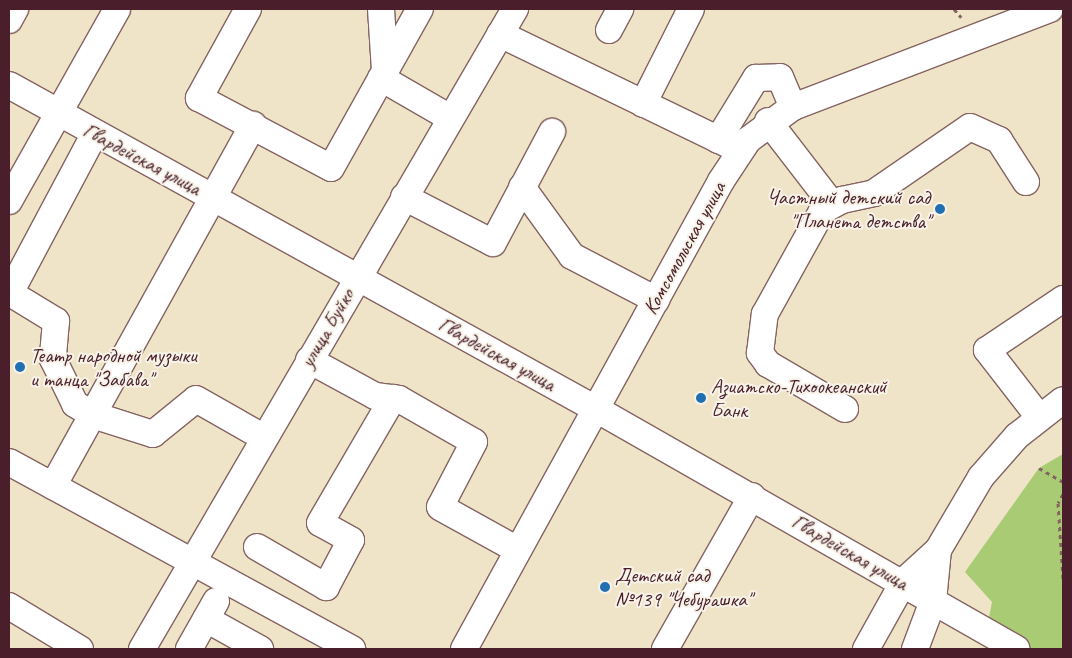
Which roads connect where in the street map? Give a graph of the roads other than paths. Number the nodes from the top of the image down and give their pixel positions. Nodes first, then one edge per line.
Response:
1 (15, 9) edge
2 (117, 9) edge
3 (248, 9) edge
4 (381, 9) edge
5 (420, 9) edge
6 (514, 9) edge
7 (691, 9) edge
8 (1050, 9) edge
9 (1024, 14) edge
10 (9, 20) edge
11 (500, 34) junction
12 (383, 74) junction
13 (9, 85) edge
14 (643, 104) junction
15 (793, 107) junction
16 (57, 113) junction
17 (450, 118) junction
18 (768, 121) junction
19 (253, 125) junction
20 (552, 132) dead end
21 (95, 133) junction
22 (729, 145) junction
23 (1026, 182) dead end
24 (522, 187) junction
25 (213, 197) junction
26 (404, 197) junction
27 (9, 201) edge
28 (832, 204) junction
29 (358, 276) junction
30 (1063, 299) edge
31 (656, 300) junction
32 (309, 360) junction
33 (393, 398) junction
34 (1063, 400) edge
35 (596, 409) junction
36 (845, 409) dead end
37 (93, 415) junction
38 (1039, 417) junction
39 (263, 437) junction
40 (12, 470) edge
41 (53, 486) junction
42 (752, 496) junction
43 (257, 547) dead end
44 (518, 550) junction
45 (938, 550) junction
46 (190, 562) junction
47 (904, 581) junction
48 (933, 601) junction
49 (9, 606) edge
50 (80, 649) edge
51 (142, 649) edge
52 (189, 649) edge
53 (260, 649) edge
54 (352, 649) edge
55 (464, 649) edge
56 (665, 649) edge
57 (866, 649) edge
58 (915, 649) edge
59 (1016, 649) edge

1 - 10 street
2 - 16 street, Гвардейская улица
3 - 19 street
4 - 12 street
5 - 12 street
6 - 11 street, улица Буйко
7 - 14 street
8 - 9 street, Комсомольская улица
9 - 15 street, Комсомольская улица
11 - 14 street
11 - 17 street, улица Буйко
12 - 17 street
12 - 19 street
13 - 16 street
14 - 22 street
15 - 18 street, Комсомольская улица
15 - 22 street
16 - 21 street, Гвардейская улица
16 - 27 street, Гвардейская улица
17 - 26 street, улица Буйко
18 - 22 street, Комсомольская улица
18 - 28 street
19 - 25 street
20 - 24 street
21 - 25 street, Гвардейская улица
21 - 37 street
22 - 31 street, Комсомольская улица
23 - 28 street
24 - 26 street
24 - 31 street
25 - 29 street, Гвардейская улица
25 - 37 street
26 - 29 street, улица Буйко
28 - 36 street
29 - 32 street, улица Буйко
29 - 35 street, Гвардейская улица
30 - 38 street
31 - 35 street, Комсомольская улица
32 - 33 street
32 - 39 street, улица Буйко
33 - 43 street
33 - 44 street
34 - 38 street
35 - 42 street, Гвардейская улица
35 - 44 street, Комсомольская улица
37 - 39 street
37 - 41 street
38 - 45 street
39 - 46 street, улица Буйко
40 - 41 street
41 - 46 street
42 - 47 street, Гвардейская улица
42 - 56 street
44 - 55 street, Комсомольская улица
45 - 47 street
45 - 48 street
46 - 51 street, улица Буйко
46 - 54 street
47 - 48 street, Гвардейская улица
47 - 57 street
48 - 58 street
48 - 59 street, Гвардейская улица
49 - 50 street
52 - 53 street

